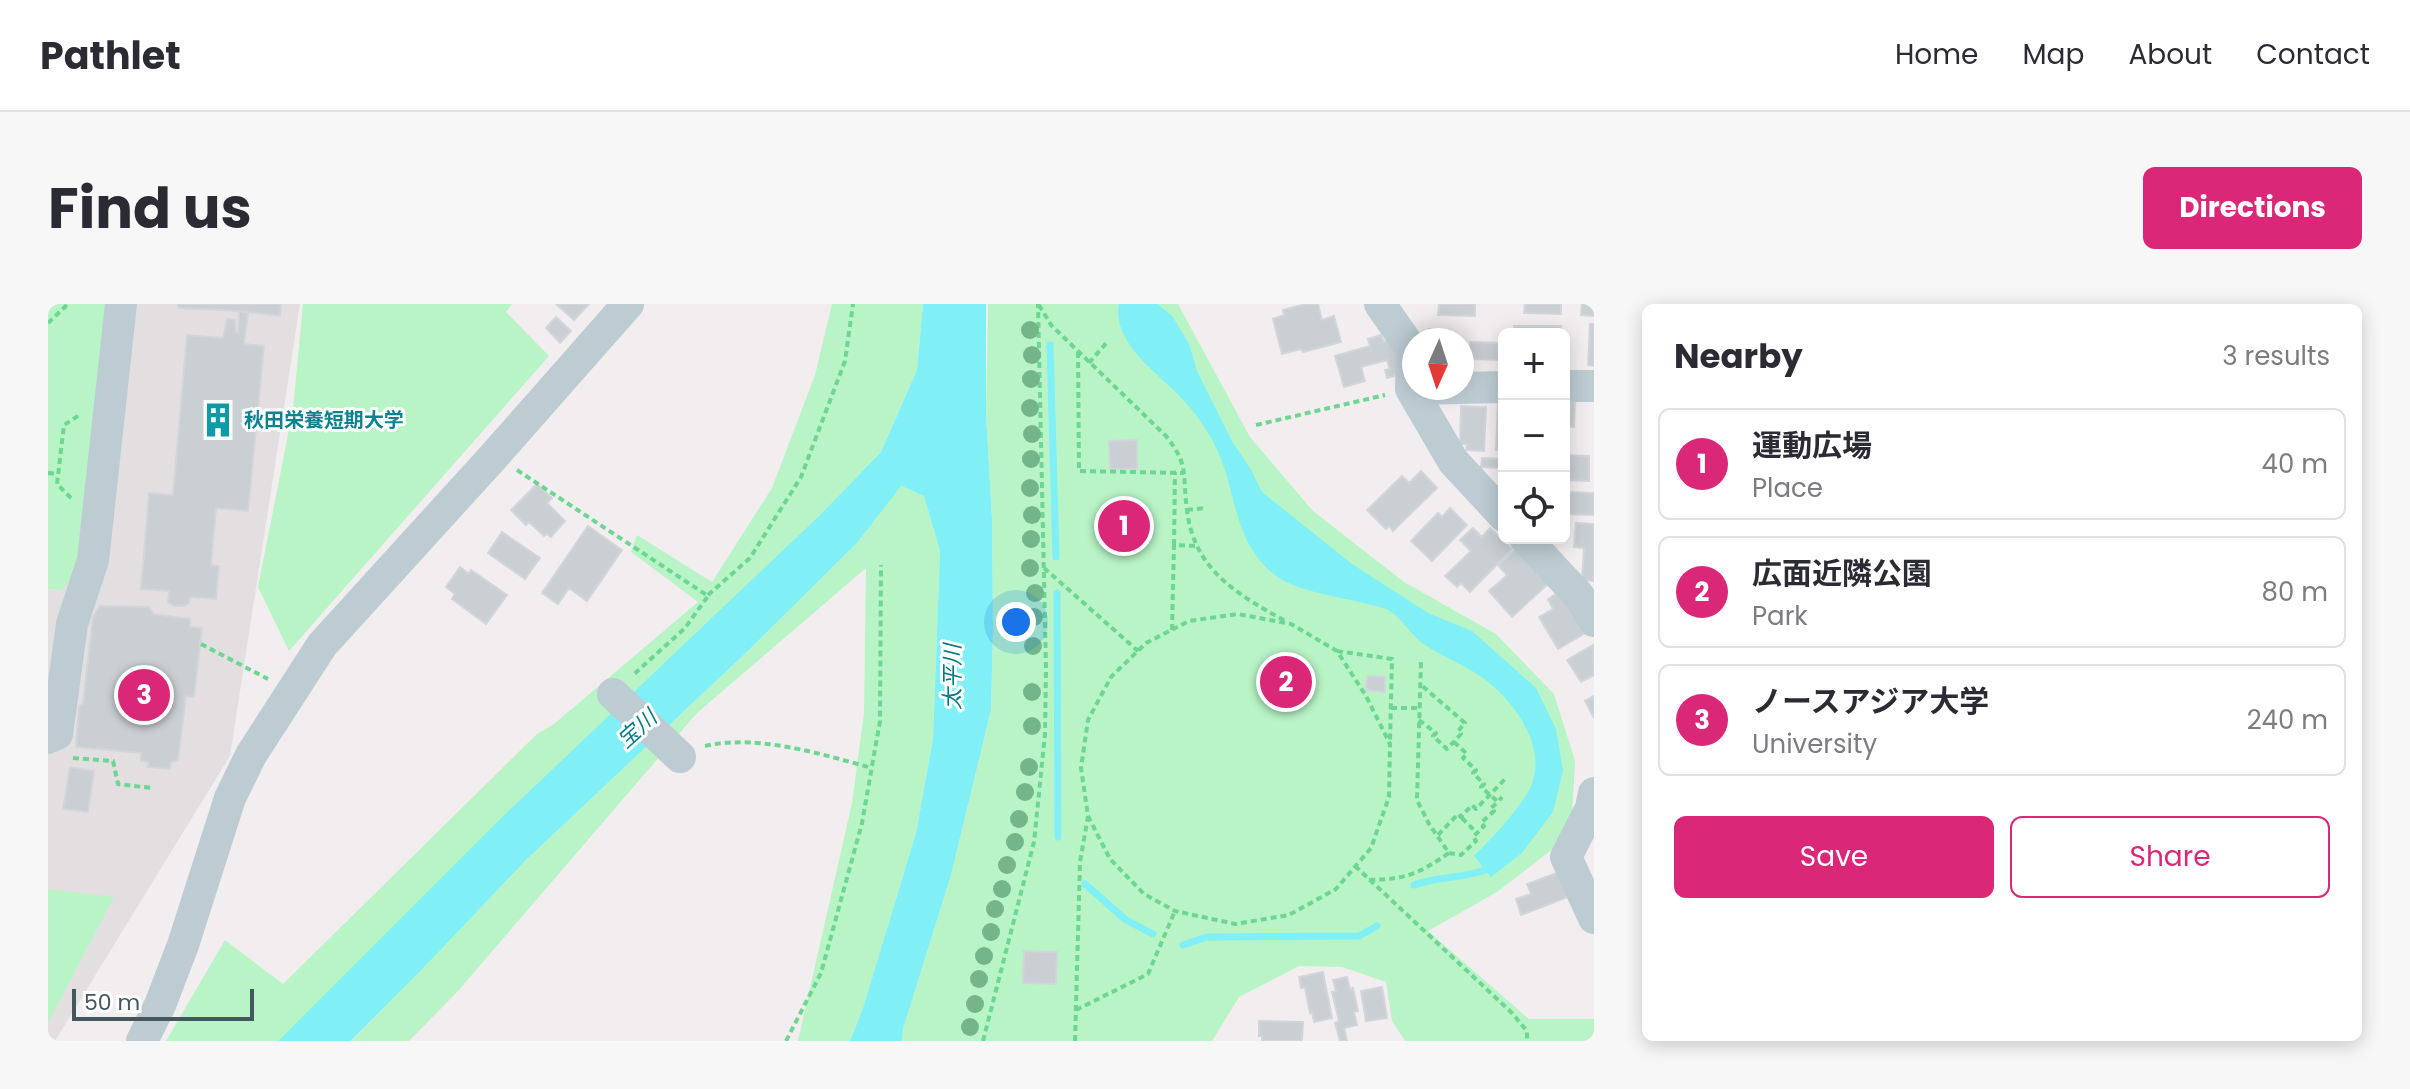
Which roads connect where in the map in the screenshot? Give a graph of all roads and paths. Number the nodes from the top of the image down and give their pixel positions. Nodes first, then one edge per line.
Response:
1 (68, 304) edge
2 (121, 304) edge
3 (628, 304) edge
4 (853, 304) edge
5 (1038, 304) edge
6 (1380, 304) edge
7 (48, 323) edge
8 (1402, 336) edge
9 (1108, 341) dead end
10 (1078, 352) junction
11 (1089, 363) junction
12 (1570, 386) edge
13 (1594, 386) edge
14 (1498, 387) edge
15 (1474, 388) edge
16 (1402, 391) edge
17 (1417, 400) edge
18 (1256, 425) dead end
19 (494, 456) junction
20 (1175, 472) junction
21 (48, 473) edge
22 (1184, 473) junction
23 (58, 474) dead end
24 (1205, 508) dead end
25 (1187, 510) junction
26 (1498, 510) edge
27 (1531, 544) edge
28 (1174, 545) junction
29 (1197, 546) junction
30 (881, 565) dead end
31 (1044, 568) junction
32 (708, 596) junction
33 (1594, 621) edge
34 (1291, 624) junction
35 (1172, 630) junction
36 (201, 644) dead end
37 (1138, 651) junction
38 (1337, 651) junction
39 (1421, 660) dead end
40 (1420, 684) junction
41 (291, 693) junction
42 (613, 694) joint
43 (1391, 708) junction
44 (1419, 708) junction
45 (1419, 720) junction
46 (1454, 742) junction
47 (1390, 744) junction
48 (58, 748) edge
49 (680, 757) joint
50 (872, 768) junction
51 (1506, 778) dead end
52 (152, 788) dead end
53 (1594, 793) edge
54 (1490, 795) junction
55 (1502, 797) dead end
56 (1498, 802) junction
57 (1088, 816) junction
58 (1461, 817) junction
59 (1477, 833) junction
60 (1437, 835) junction
61 (1449, 853) junction
62 (1355, 866) junction
63 (1369, 880) junction
64 (1175, 911) junction
65 (1594, 918) edge
66 (1074, 1010) junction
67 (142, 1041) edge
68 (786, 1041) edge
69 (983, 1041) edge
70 (1075, 1041) edge
71 (1527, 1041) edge

1 - 7 path
2 - 48 street
3 - 19 street
4 - 32 path
5 - 10 path
5 - 31 path
6 - 8 street
9 - 11 path
10 - 11 path
10 - 20 path
11 - 22 path
12 - 13 street
14 - 15 street
16 - 18 path
17 - 26 street
19 - 32 path
19 - 41 street
20 - 22 path
20 - 28 path
21 - 23 path
22 - 25 path
24 - 25 path
25 - 29 path
27 - 33 street
28 - 29 path
28 - 35 path
29 - 34 path
30 - 50 path
31 - 37 path
31 - 69 path
32 - 42 path
34 - 35 path
34 - 38 path
35 - 37 path
36 - 41 path
37 - 57 path
38 - 43 path
38 - 47 path
39 - 40 path
40 - 44 path
40 - 46 path
41 - 67 street
42 - 49 street
43 - 44 path
43 - 47 path
44 - 45 path
45 - 46 path
45 - 60 path
46 - 54 path
47 - 62 path
48 - 52 path
49 - 50 path
50 - 68 path
51 - 54 path
53 - 65 street
54 - 56 path
54 - 58 path
55 - 56 path
56 - 59 path
57 - 64 path
57 - 66 path
58 - 59 path
58 - 60 path
59 - 61 path
60 - 61 path
61 - 63 path
62 - 63 path
62 - 64 path
63 - 71 path
64 - 66 path
66 - 70 path

